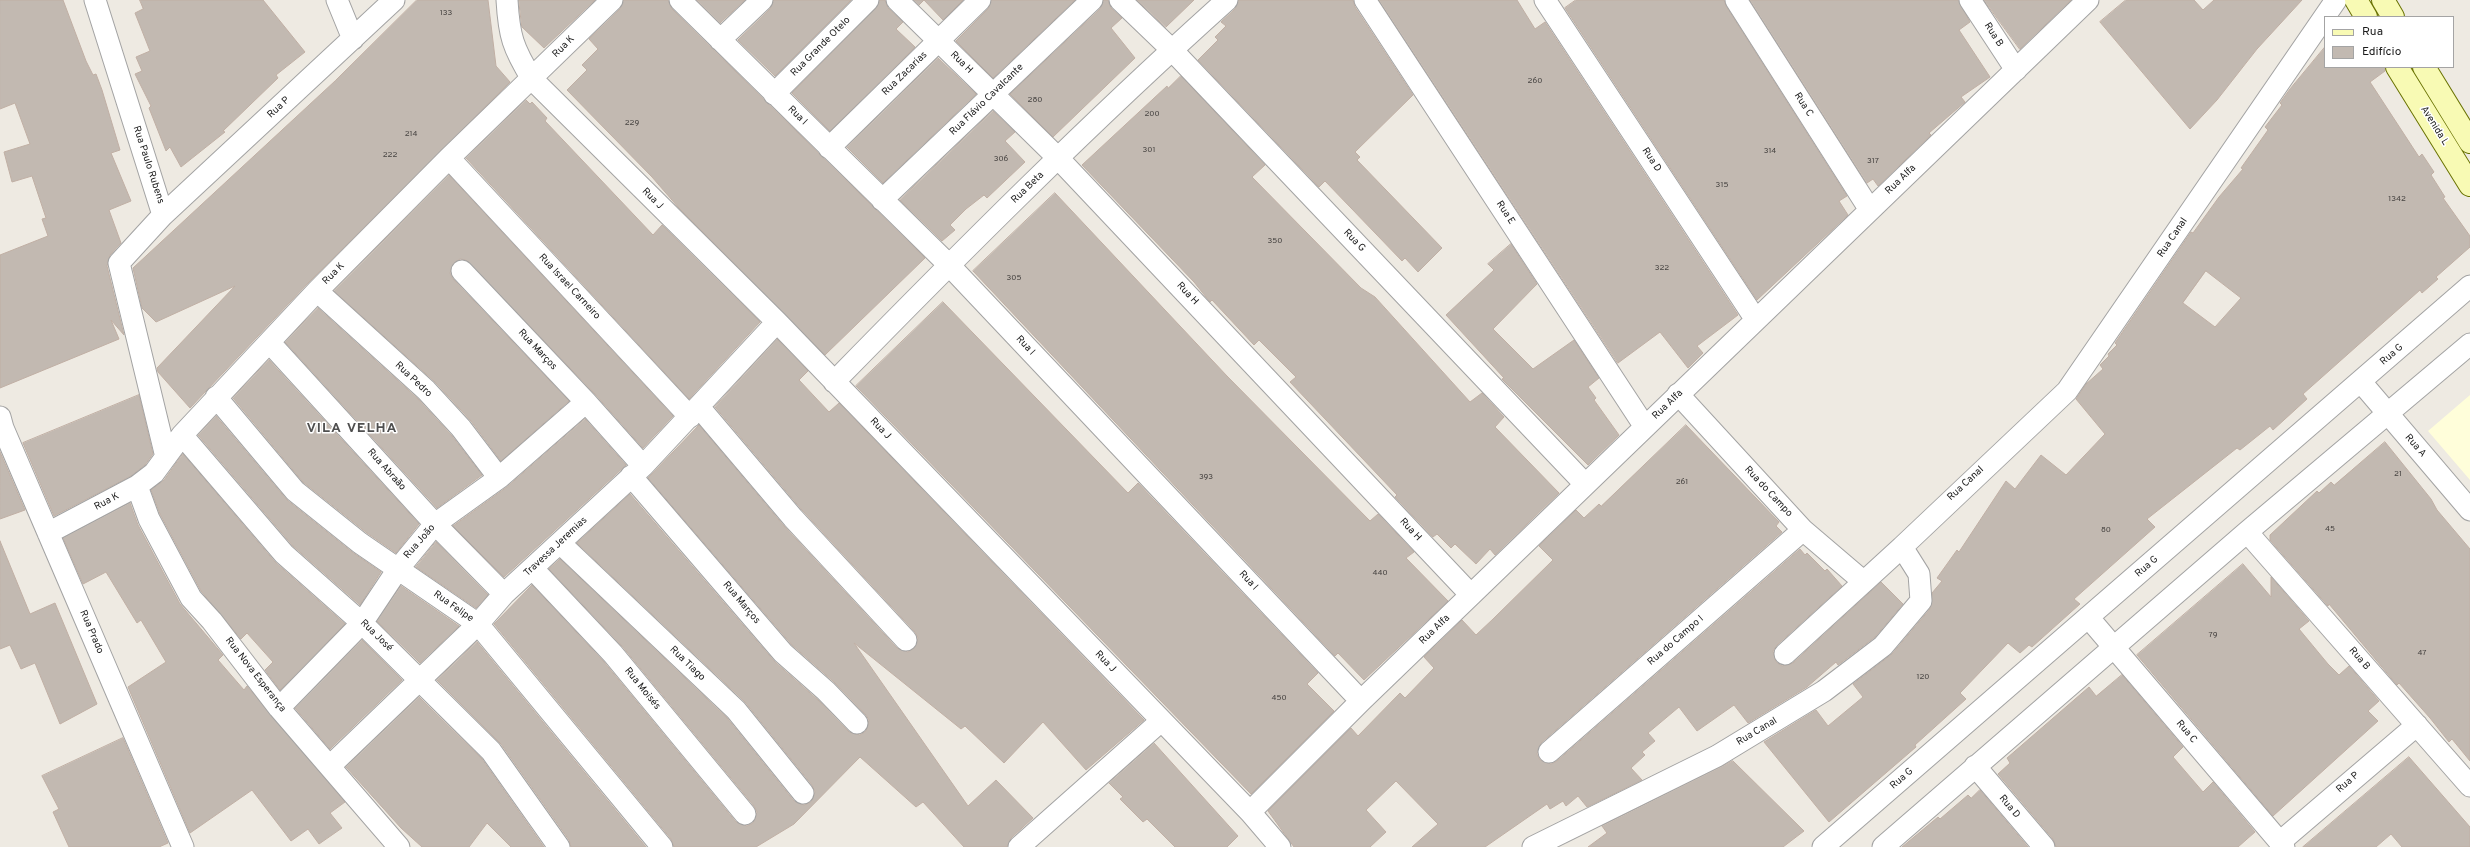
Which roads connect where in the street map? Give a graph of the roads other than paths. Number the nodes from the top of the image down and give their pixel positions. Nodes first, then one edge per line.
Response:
1 (95, 0) edge
2 (337, 0) edge
3 (394, 0) edge
4 (507, 0) edge
5 (612, 0) edge
6 (680, 0) edge
7 (762, 0) edge
8 (868, 0) edge
9 (896, 0) edge
10 (980, 0) edge
11 (1092, 0) edge
12 (1120, 0) edge
13 (1226, 0) edge
14 (1366, 0) edge
15 (1545, 0) edge
16 (1736, 0) edge
17 (1970, 0) edge
18 (2088, 0) edge
19 (2336, 0) edge
20 (2356, 0) edge
21 (2383, 0) edge
22 (2325, 16) edge
23 (2365, 16) edge
24 (2393, 16) edge
25 (2324, 17) edge
26 (353, 39) junction
27 (720, 40) junction
28 (939, 41) junction
29 (1172, 50) junction
30 (2398, 68) edge
31 (2425, 68) edge
32 (2016, 70) junction
33 (532, 79) junction
34 (774, 94) junction
35 (993, 94) junction
36 (2470, 142) edge
37 (829, 148) junction
38 (449, 158) junction
39 (1058, 158) junction
40 (2470, 185) edge
41 (882, 200) junction
42 (1870, 210) junction
43 (163, 215) junction
44 (949, 265) junction
45 (462, 271) dead end
46 (2470, 286) edge
47 (317, 291) junction
48 (1756, 320) junction
49 (777, 322) junction
50 (270, 343) junction
51 (2470, 344) edge
52 (834, 382) junction
53 (2361, 382) junction
54 (1678, 394) junction
55 (216, 397) junction
56 (586, 402) junction
57 (694, 412) junction
58 (2387, 413) junction
59 (1, 424) edge
60 (1645, 427) junction
61 (182, 435) junction
62 (166, 458) junction
63 (637, 471) junction
64 (500, 478) junction
65 (1585, 484) junction
66 (137, 486) junction
67 (2470, 510) edge
68 (435, 524) junction
69 (1803, 530) junction
70 (2247, 532) junction
71 (48, 533) junction
72 (561, 544) junction
73 (1902, 547) junction
74 (398, 568) junction
75 (532, 569) junction
76 (1864, 582) junction
77 (504, 594) junction
78 (1471, 595) junction
79 (2088, 617) junction
80 (362, 623) junction
81 (478, 624) junction
82 (906, 640) dead end
83 (2114, 648) junction
84 (1785, 654) dead end
85 (420, 680) junction
86 (1361, 700) junction
87 (279, 708) junction
88 (1161, 720) junction
89 (857, 723) dead end
90 (2417, 725) junction
91 (1549, 752) dead end
92 (330, 766) junction
93 (1975, 766) junction
94 (2467, 776) edge
95 (804, 793) dead end
96 (1250, 812) junction
97 (745, 814) dead end
98 (2282, 845) edge
99 (183, 847) edge
100 (399, 847) edge
101 (559, 847) edge
102 (662, 847) edge
103 (1019, 847) edge
104 (1280, 847) edge
105 (1533, 847) edge
106 (1823, 847) edge
107 (1883, 847) edge
108 (2044, 847) edge

1 - 43 street, Rua Paulo Rubens
2 - 26 street
3 - 26 street, Rua P
4 - 33 street, Rua J
5 - 33 street, Rua K
6 - 27 street, Rua I
7 - 27 street
8 - 34 street, Rua Grande Otelo
9 - 28 street, Rua H
10 - 28 street, Rua Zacarias
11 - 35 street, Rua Flávio Cavalcante
12 - 29 street, Rua G
13 - 29 street, Rua Beta
14 - 60 street, Rua E
15 - 48 street, Rua D
16 - 42 street, Rua C
17 - 32 street, Rua B
18 - 32 street, Rua Alfa
19 - 22 street, Rua Canal
20 - 23 street
21 - 24 street
25 - 73 street, Rua Canal
26 - 43 street, Rua P
27 - 34 street, Rua I
28 - 35 street, Rua H
28 - 37 street, Rua Zacarias
29 - 39 street, Rua Beta
29 - 65 street, Rua G
30 - 40 street, Avenida L
31 - 36 street
32 - 42 street, Rua Alfa
33 - 38 street, Rua K
33 - 49 street, Rua J
34 - 37 street, Rua I
35 - 39 street, Rua H
35 - 41 street, Rua Flávio Cavalcante
37 - 41 street, Rua I
38 - 47 street, Rua K
38 - 57 street, Rua Israel Carneiro
39 - 44 street, Rua Beta
39 - 78 street, Rua H
41 - 44 street, Rua I
42 - 48 street, Rua Alfa
43 - 62 street, Rua Paulo Rubens
44 - 52 street, Rua Beta
44 - 86 street, Rua I
45 - 56 street, Rua Marços
46 - 53 street, Rua G
47 - 50 street, Rua K
47 - 64 street, Rua Pedro
48 - 54 street, Rua Alfa
49 - 52 street, Rua J
49 - 57 street, Travessa Jeremias
50 - 55 street, Rua K
50 - 68 street, Rua Abraão
51 - 58 street
52 - 88 street, Rua J
53 - 58 street, Rua A
53 - 79 street, Rua G
54 - 60 street, Rua Alfa
54 - 69 street, Rua do Campo
55 - 61 street, Rua K
55 - 74 street, Rua Felipe
56 - 63 street, Rua Marços
56 - 64 street, Rua João
57 - 63 street, Travessa Jeremias
57 - 82 street, Rua Israel Carneiro
58 - 67 street, Rua A
58 - 70 street
59 - 71 street, Rua Prado
60 - 65 street, Rua Alfa
61 - 62 street, Rua K
61 - 80 street, Rua José
62 - 66 street, Rua K
63 - 72 street, Travessa Jeremias
63 - 89 street, Rua Marços
64 - 68 street, Rua João
65 - 78 street, Rua Alfa
66 - 71 street, Rua K
66 - 87 street, Rua Nova Esperança
68 - 74 street, Rua João
68 - 77 street, Rua Abraão
69 - 76 street, Rua do Campo
69 - 91 street, Rua do Campo I
70 - 83 street
70 - 90 street, Rua B
71 - 99 street, Rua Prado
72 - 75 street, Travessa Jeremias
72 - 95 street, Rua Tiago
73 - 76 street
73 - 105 street, Rua Canal
74 - 80 street, Rua João
74 - 81 street, Rua Felipe
75 - 77 street, Travessa Jeremias
75 - 97 street, Rua Moisés
76 - 84 street
77 - 81 street, Travessa Jeremias
78 - 86 street, Rua Alfa
79 - 83 street, Rua C
79 - 106 street, Rua G
80 - 85 street, Rua José
80 - 87 street, Rua João
81 - 85 street, Travessa Jeremias
81 - 102 street, Rua Felipe
83 - 93 street
83 - 98 street, Rua C
85 - 92 street, Travessa Jeremias
85 - 101 street, Rua José
86 - 96 street, Rua Alfa
87 - 92 street, Rua Nova Esperança
88 - 96 street, Rua J
88 - 103 street
90 - 94 street, Rua B
90 - 98 street, Rua P
92 - 100 street, Rua Nova Esperança
93 - 107 street
93 - 108 street, Rua D
96 - 104 street, Rua J

